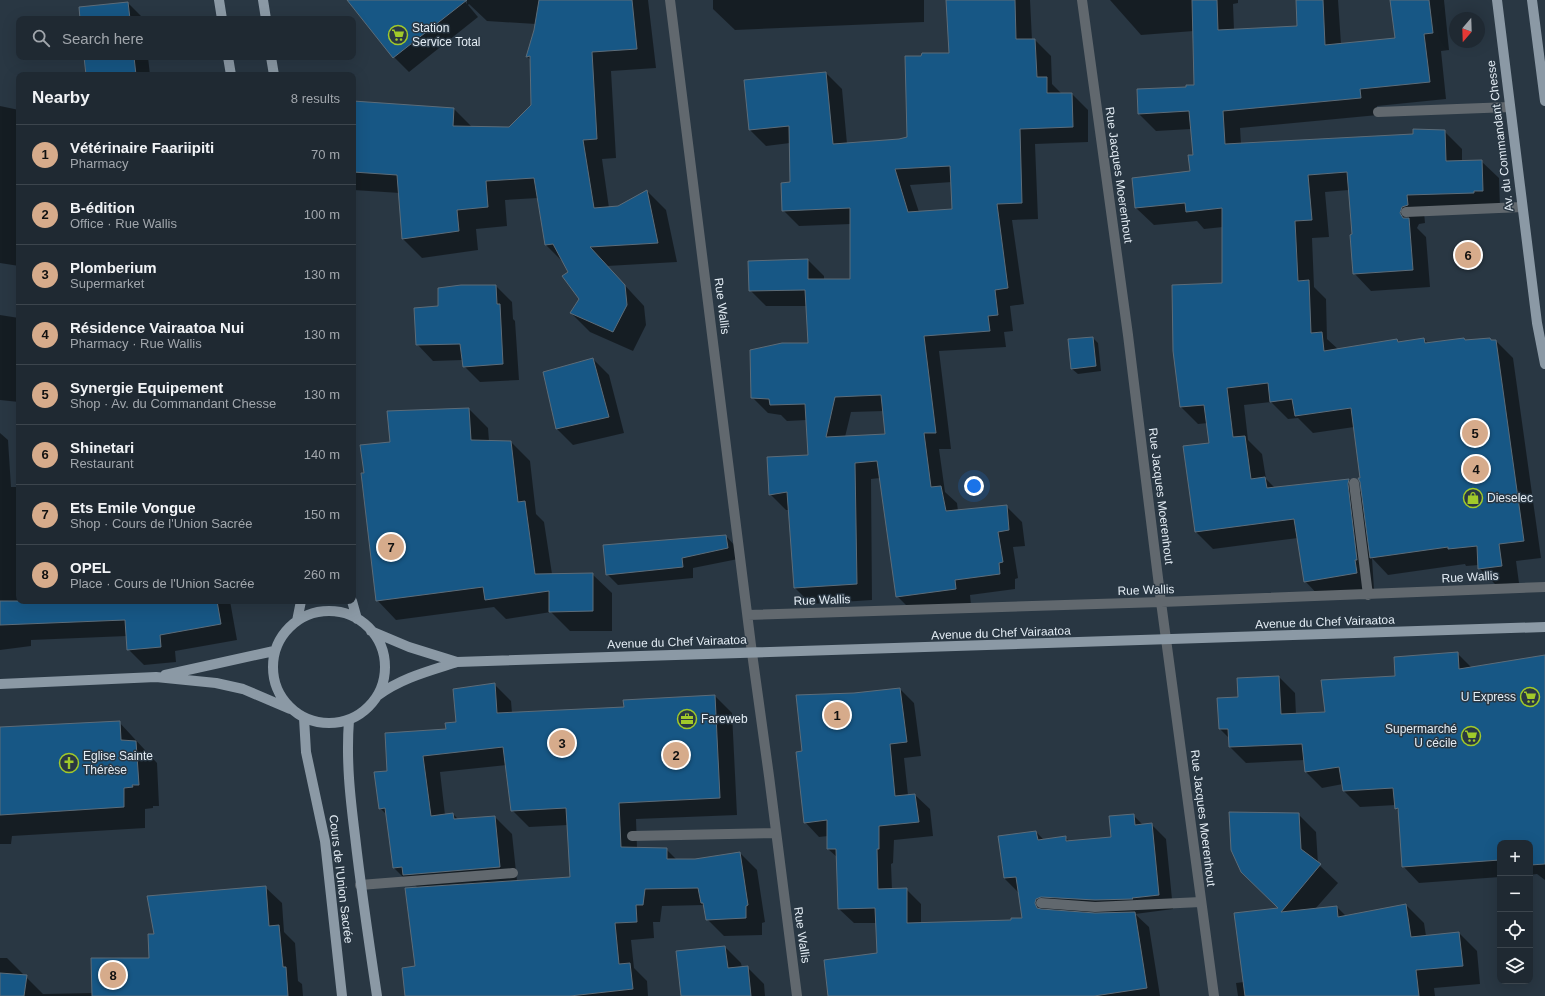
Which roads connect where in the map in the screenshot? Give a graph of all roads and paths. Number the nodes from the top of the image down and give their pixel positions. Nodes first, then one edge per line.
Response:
1 (219, 0) edge
2 (263, 0) edge
3 (670, 0) edge
4 (1082, 0) edge
5 (1497, 0) edge
6 (1532, 0) edge
7 (222, 16) edge
8 (266, 16) edge
9 (228, 60) edge
10 (272, 60) edge
11 (230, 72) edge
12 (274, 72) edge
13 (1545, 101) edge
14 (1510, 107) junction
15 (1378, 112) dead end
16 (1522, 207) junction
17 (1406, 212) dead end
18 (1545, 364) edge
19 (1354, 483) dead end
20 (1545, 587) edge
21 (1368, 595) junction
22 (1161, 602) junction
23 (300, 604) edge
24 (353, 604) edge
25 (748, 615) junction
26 (357, 619) junction
27 (297, 621) junction
28 (1545, 627) edge
29 (371, 631) junction
30 (1166, 639) junction
31 (274, 651) junction
32 (752, 653) junction
33 (457, 662) junction
34 (156, 677) junction
35 (0, 684) edge
36 (377, 696) junction
37 (292, 710) junction
38 (304, 718) junction
39 (349, 720) junction
40 (776, 833) junction
41 (632, 836) dead end
42 (513, 873) dead end
43 (360, 885) junction
44 (1201, 902) junction
45 (1041, 903) dead end
46 (342, 996) edge
47 (377, 996) edge
48 (797, 996) edge
49 (1214, 996) edge

1 - 7 main road
2 - 8 main road
3 - 25 street, Rue Wallis
4 - 22 street, Rue Jacques Moerenhout
5 - 14 main road, Av. du Commandant Chesse
6 - 13 main road
9 - 11 main road
10 - 12 main road
14 - 15 street
14 - 16 main road, Av. du Commandant Chesse
16 - 17 street
16 - 18 main road, Av. du Commandant Chesse
19 - 21 street
20 - 21 street, Rue Wallis
21 - 22 street, Rue Wallis
22 - 25 street, Rue Wallis
22 - 30 street, Rue Jacques Moerenhout
23 - 27 main road
24 - 26 main road
25 - 32 street, Rue Wallis
26 - 27 main road, Avenue du Chef Vairaatoa
26 - 29 main road, Avenue du Chef Vairaatoa
27 - 31 main road, Avenue du Chef Vairaatoa
28 - 30 main road, Avenue du Chef Vairaatoa
29 - 33 main road, Avenue du Chef Vairaatoa
29 - 36 main road, Avenue du Chef Vairaatoa
30 - 32 main road, Avenue du Chef Vairaatoa
30 - 44 street, Rue Jacques Moerenhout
31 - 34 main road, Avenue du Chef Vairaatoa
31 - 37 main road, Avenue du Chef Vairaatoa
32 - 33 main road, Avenue du Chef Vairaatoa
32 - 40 street, Rue Wallis
33 - 36 main road, Avenue du Chef Vairaatoa
34 - 35 main road, Avenue du Chef Vairaatoa
34 - 37 main road, Avenue du Chef Vairaatoa
36 - 39 main road, Avenue du Chef Vairaatoa
37 - 38 main road, Avenue du Chef Vairaatoa
38 - 39 main road, Avenue du Chef Vairaatoa
38 - 46 main road, Cours de l'Union Sacrée
39 - 43 main road, Cours de l'Union Sacrée
40 - 41 street
40 - 48 street, Rue Wallis
42 - 43 street
43 - 47 main road, Cours de l'Union Sacrée
44 - 45 street
44 - 49 street, Rue Jacques Moerenhout

